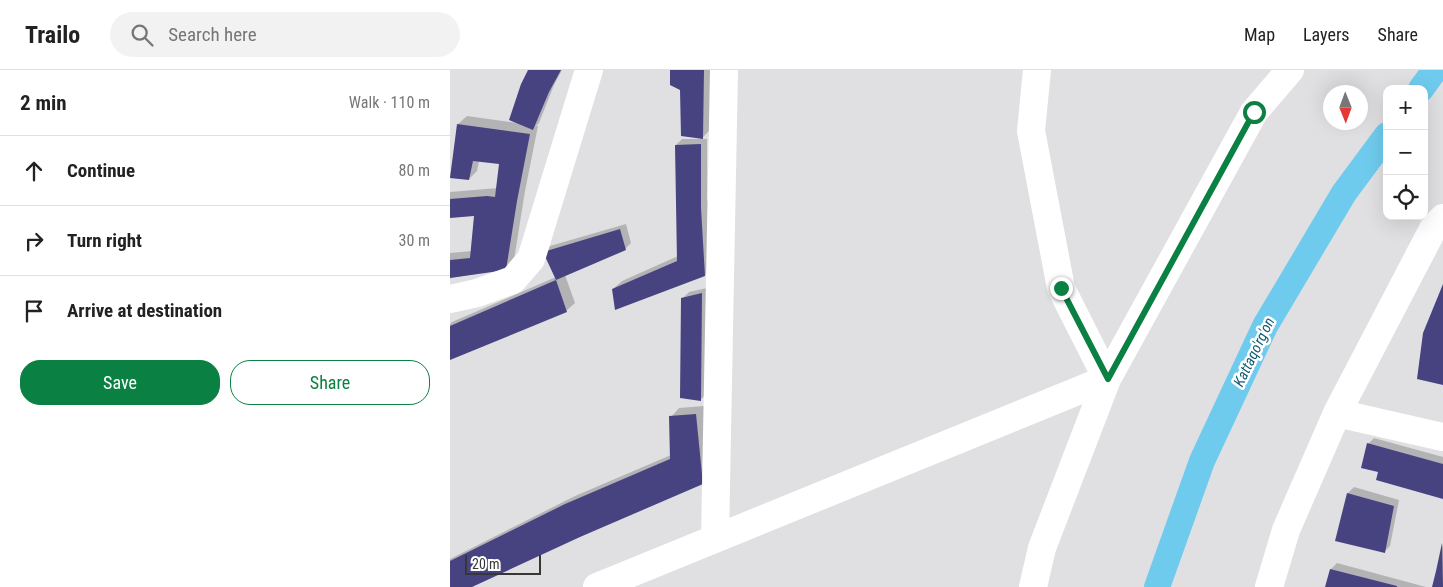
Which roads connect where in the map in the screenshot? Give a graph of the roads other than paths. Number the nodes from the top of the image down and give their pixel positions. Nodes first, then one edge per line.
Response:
1 (589, 70) edge
2 (724, 70) edge
3 (1037, 70) edge
4 (1290, 70) edge
5 (1443, 218) edge
6 (450, 299) edge
7 (1108, 379) junction
8 (1337, 413) junction
9 (1443, 437) edge
10 (715, 539) junction
11 (597, 587) edge
12 (1033, 587) edge
13 (1269, 587) edge

1 - 6 street
2 - 10 street
3 - 7 street
4 - 7 street
5 - 8 street
7 - 10 street
7 - 12 street
8 - 9 street
8 - 13 street
10 - 11 street

